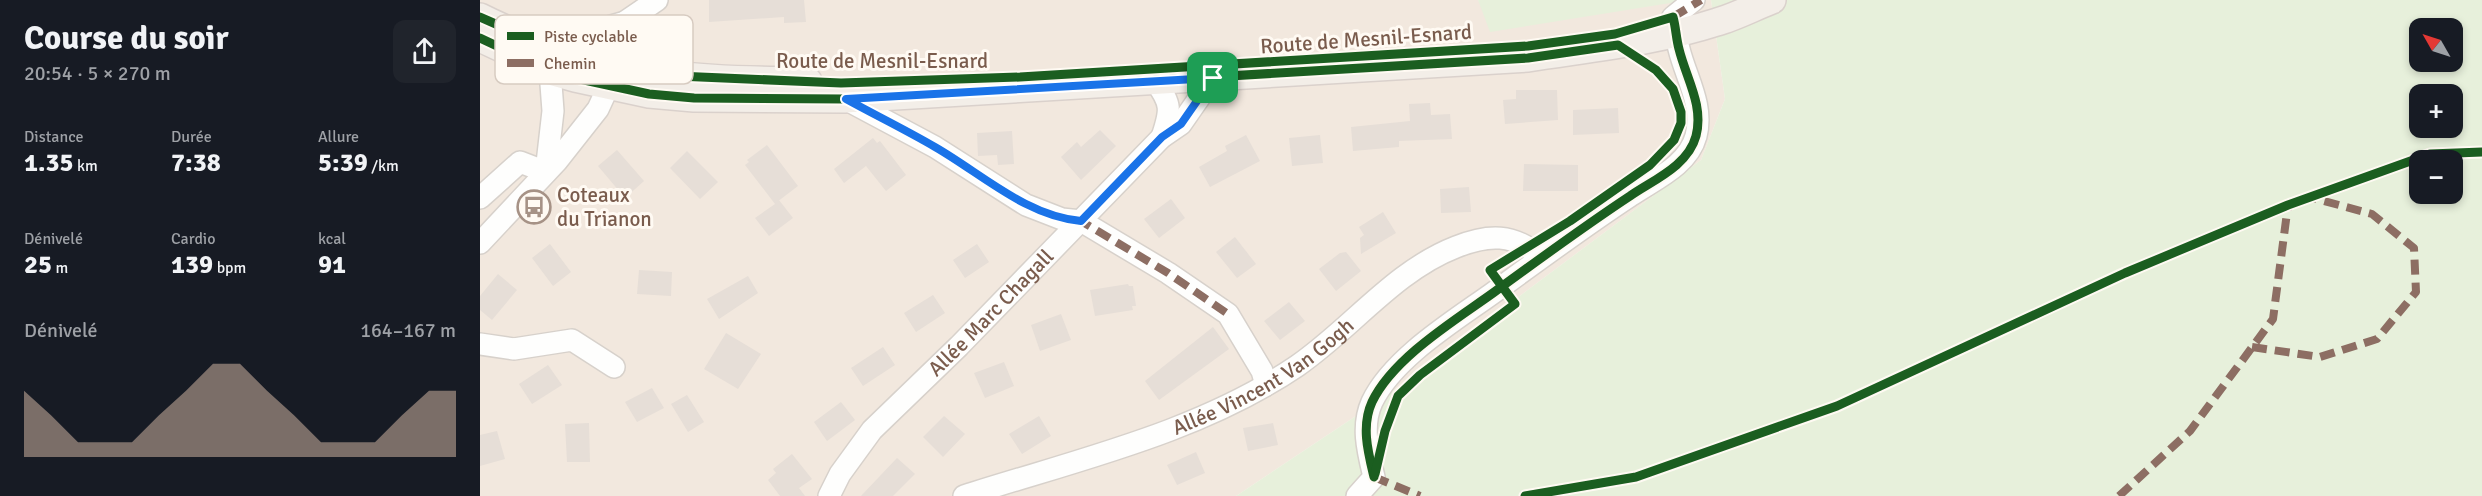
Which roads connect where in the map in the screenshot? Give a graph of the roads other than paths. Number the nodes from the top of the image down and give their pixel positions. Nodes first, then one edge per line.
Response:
1 (657, 0) edge
2 (1694, 0) edge
3 (1765, 0) edge
4 (1772, 0) edge
5 (635, 15) edge
6 (480, 17) edge
7 (495, 23) edge
8 (1675, 25) junction
9 (480, 38) edge
10 (495, 45) edge
11 (693, 77) edge
12 (1213, 78) junction
13 (1155, 81) junction
14 (551, 84) edge
15 (604, 84) edge
16 (643, 84) edge
17 (846, 99) junction
18 (1162, 137) junction
19 (546, 171) junction
20 (480, 198) edge
21 (1081, 221) junction
22 (480, 243) edge
23 (1540, 257) junction
24 (480, 344) edge
25 (614, 367) dead end
26 (1266, 384) junction
27 (829, 496) edge
28 (964, 496) edge
29 (1357, 496) edge

1 - 5 street
2 - 8 street
3 - 8 main road
4 - 8 main road
6 - 7 main road, Route de Mesnil-Esnard
8 - 11 main road, Route de Mesnil-Esnard
8 - 12 main road, Route de Mesnil-Esnard
8 - 23 street
9 - 10 main road, Route de Mesnil-Esnard
12 - 13 main road, Route de Mesnil-Esnard
12 - 18 street, Allée Marc Chagall
13 - 17 main road, Route de Mesnil-Esnard
13 - 18 street
14 - 19 street
15 - 19 street
16 - 17 main road, Route de Mesnil-Esnard
17 - 21 street
18 - 21 street, Allée Marc Chagall
19 - 20 street
19 - 22 street
21 - 26 street
21 - 27 street, Allée Marc Chagall
23 - 26 street, Allée Vincent Van Gogh
23 - 29 street
24 - 25 street
26 - 28 street, Allée Vincent Van Gogh

